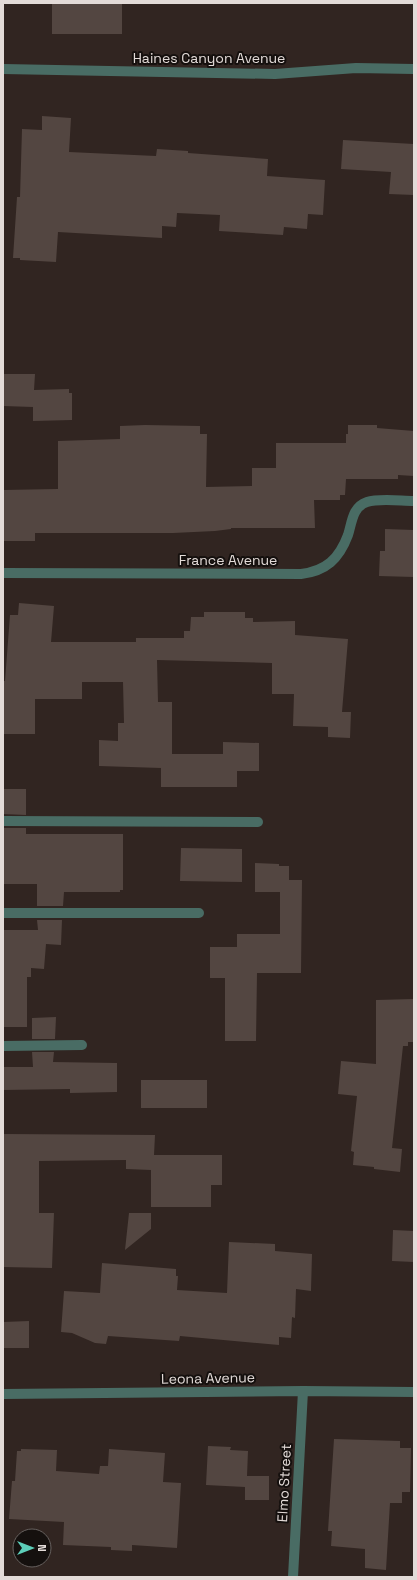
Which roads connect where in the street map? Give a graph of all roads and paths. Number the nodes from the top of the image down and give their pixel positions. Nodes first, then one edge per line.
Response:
1 (414, 69) edge
2 (3, 70) edge
3 (414, 501) edge
4 (3, 574) edge
5 (3, 821) edge
6 (258, 822) dead end
7 (3, 913) edge
8 (198, 913) dead end
9 (82, 1045) dead end
10 (3, 1046) edge
11 (303, 1391) junction
12 (414, 1392) edge
13 (3, 1394) edge
14 (293, 1577) edge

1 - 2 street, Haines Canyon Avenue
3 - 4 street, France Avenue
5 - 6 street
7 - 8 street
9 - 10 street
11 - 12 street, Leona Avenue
11 - 13 street, Leona Avenue
11 - 14 street, Elmo Street

